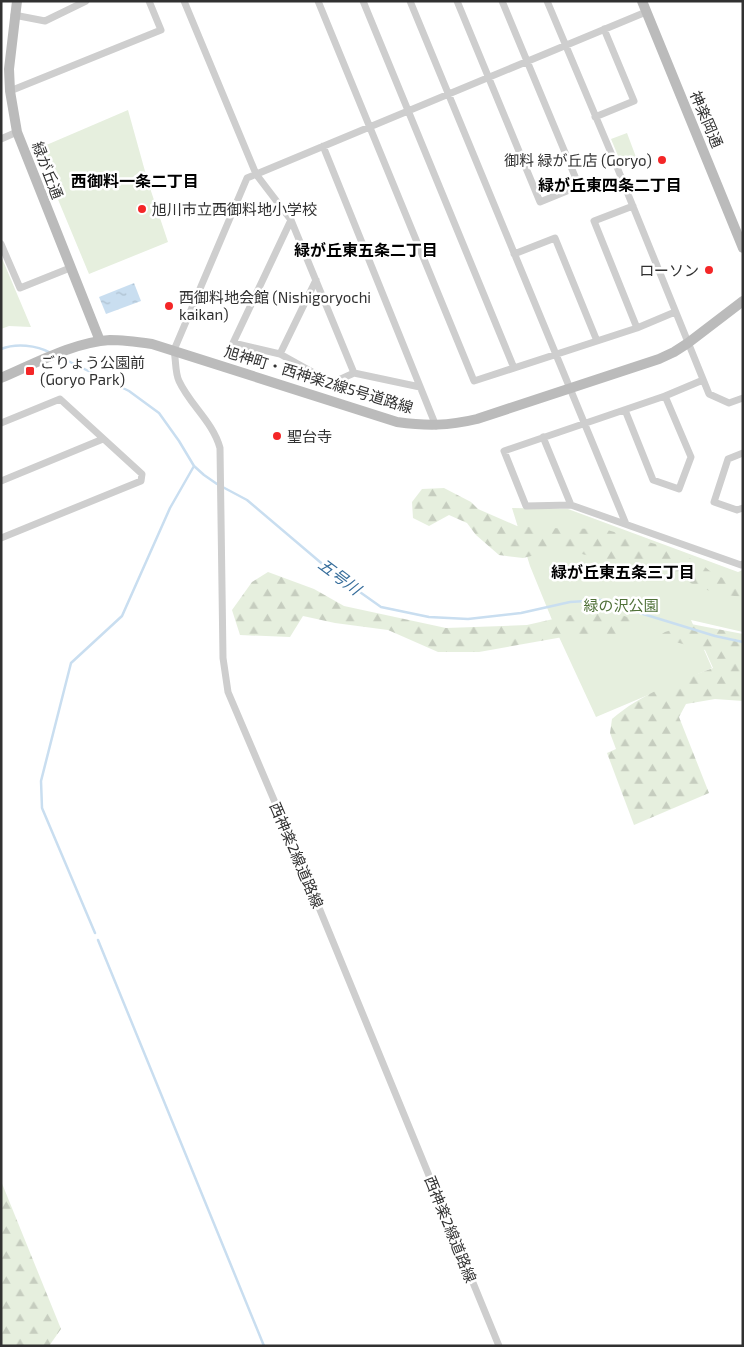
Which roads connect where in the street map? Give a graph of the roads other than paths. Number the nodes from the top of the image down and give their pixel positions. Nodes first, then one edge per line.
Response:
1 (17, 1) edge
2 (86, 1) edge
3 (149, 1) edge
4 (184, 1) edge
5 (318, 1) edge
6 (363, 1) edge
7 (410, 1) edge
8 (457, 1) edge
9 (502, 1) edge
10 (547, 1) edge
11 (642, 1) edge
12 (646, 12) junction
13 (14, 15) junction
14 (604, 29) junction
15 (566, 45) junction
16 (527, 62) junction
17 (488, 78) junction
18 (10, 91) junction
19 (448, 94) junction
20 (409, 111) junction
21 (596, 116) junction
22 (370, 127) junction
23 (17, 132) junction
24 (1, 139) edge
25 (323, 146) junction
26 (256, 174) junction
27 (633, 206) junction
28 (290, 220) junction
29 (1, 244) edge
30 (743, 248) edge
31 (514, 254) junction
32 (70, 268) junction
33 (316, 280) junction
34 (743, 301) edge
35 (675, 312) junction
36 (637, 328) junction
37 (597, 341) junction
38 (100, 342) junction
39 (688, 343) junction
40 (174, 350) junction
41 (280, 354) junction
42 (555, 355) junction
43 (514, 368) junction
44 (354, 373) junction
45 (1, 378) edge
46 (703, 380) junction
47 (420, 387) junction
48 (570, 388) junction
49 (665, 396) junction
50 (743, 398) edge
51 (625, 410) junction
52 (584, 423) junction
53 (1, 424) edge
54 (436, 426) junction
55 (543, 437) junction
56 (103, 439) junction
57 (743, 453) edge
58 (1, 481) edge
59 (571, 505) junction
60 (743, 508) edge
61 (626, 524) junction
62 (1, 538) edge
63 (743, 564) edge
64 (499, 1346) edge

1 - 13 street, 緑が丘通
2 - 13 street
3 - 18 street
4 - 26 street
5 - 22 street
6 - 20 street
7 - 19 street
8 - 17 street
9 - 16 street
10 - 15 street
11 - 12 street, 神楽岡通
12 - 14 street
12 - 30 street, 神楽岡通
13 - 18 street, 緑が丘通
14 - 15 street
14 - 21 street
15 - 16 street
15 - 21 street
16 - 17 street
16 - 17 street
17 - 19 street
18 - 23 street, 緑が丘通
19 - 20 street
19 - 31 street
20 - 22 street
20 - 43 street
21 - 27 street
22 - 25 street
22 - 43 street
23 - 24 street
23 - 32 street, 緑が丘通
25 - 26 street
25 - 47 street
26 - 28 street
26 - 40 street
27 - 35 street
27 - 36 street
28 - 33 street
28 - 41 street
29 - 32 street
31 - 37 street
31 - 42 street
32 - 38 street, 緑が丘通
33 - 41 street
33 - 44 street
34 - 39 street, 旭神町・西神楽2線5号道路線
35 - 36 street
35 - 39 street
36 - 37 street
37 - 42 street
38 - 40 street, 旭神町・西神楽2線5号道路線
38 - 45 street, 旭神町・西神楽2線5号道路線
39 - 46 street
39 - 48 street, 旭神町・西神楽2線5号道路線
40 - 54 street, 旭神町・西神楽2線5号道路線
40 - 64 street, 西神楽2線道路線
41 - 44 street
42 - 43 street
42 - 48 street
44 - 47 street
46 - 49 street
46 - 50 street
47 - 54 street
48 - 52 street
48 - 54 street, 旭神町・西神楽2線5号道路線
49 - 51 street
49 - 51 street
51 - 52 street
52 - 55 street
52 - 61 street
53 - 56 street
55 - 59 street
55 - 59 street
56 - 58 street
56 - 62 street
57 - 60 street
59 - 61 street
61 - 63 street

